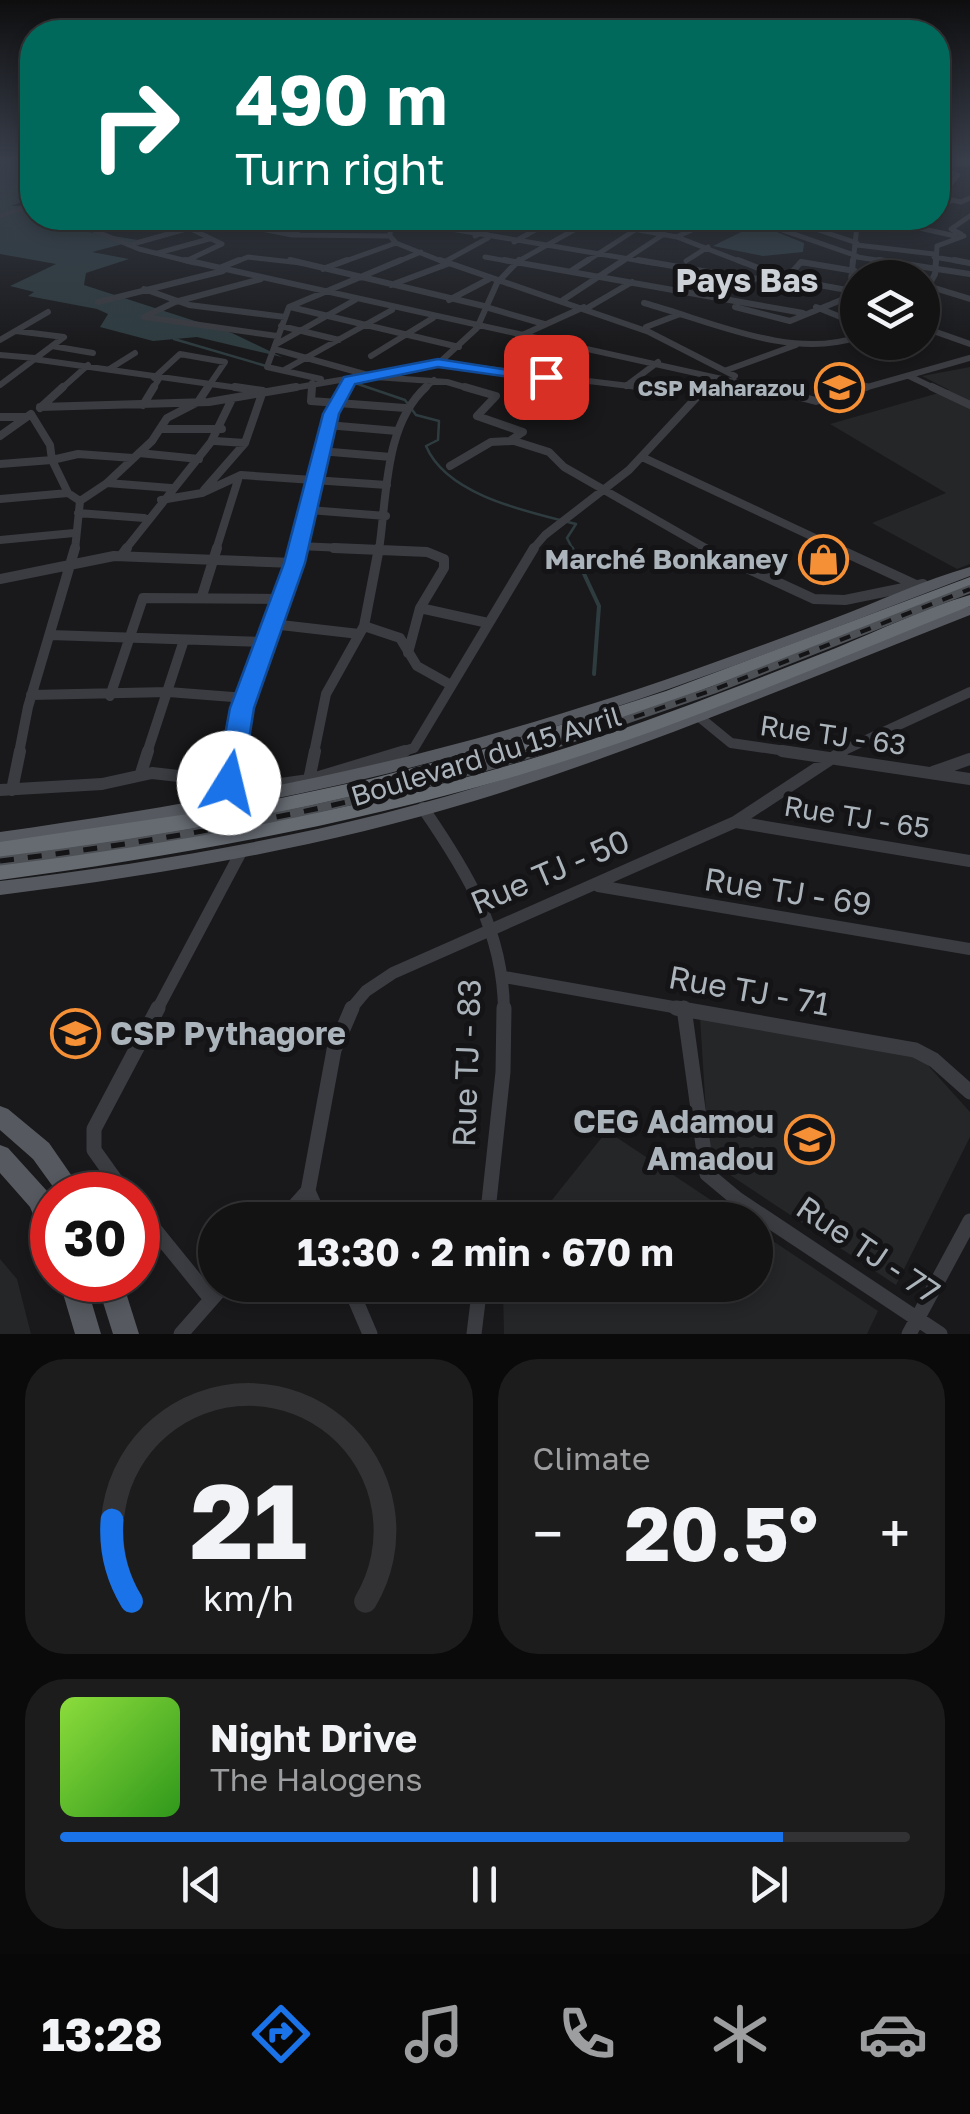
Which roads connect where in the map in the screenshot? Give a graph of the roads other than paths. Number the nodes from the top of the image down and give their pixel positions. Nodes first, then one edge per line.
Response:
1 (960, 223) edge
2 (182, 230) edge
3 (188, 230) edge
4 (268, 230) edge
5 (300, 230) edge
6 (391, 230) edge
7 (443, 230) edge
8 (488, 230) edge
9 (534, 230) edge
10 (570, 230) edge
11 (634, 230) edge
12 (642, 230) edge
13 (690, 230) edge
14 (780, 230) edge
15 (820, 230) edge
16 (857, 230) edge
17 (918, 230) edge
18 (95, 231) dead end
19 (289, 234) junction
20 (664, 234) junction
21 (390, 236) junction
22 (474, 236) junction
23 (966, 237) edge
24 (488, 238) junction
25 (677, 238) junction
26 (210, 239) junction
27 (513, 242) junction
28 (396, 243) junction
29 (857, 244) junction
30 (127, 245) junction
31 (539, 246) junction
32 (708, 247) junction
33 (422, 252) junction
34 (156, 254) junction
35 (596, 255) junction
36 (934, 256) junction
37 (485, 257) dead end
38 (856, 257) junction
39 (624, 259) junction
40 (187, 260) junction
41 (856, 260) edge
42 (876, 260) edge
43 (935, 260) edge
44 (686, 261) dead end
45 (448, 262) junction
46 (516, 262) junction
47 (970, 263) edge
48 (222, 269) junction
49 (322, 269) junction
50 (940, 270) edge
51 (571, 271) junction
52 (840, 271) edge
53 (970, 274) edge
54 (600, 275) junction
55 (354, 278) junction
56 (784, 278) junction
57 (262, 279) junction
58 (186, 280) junction
59 (493, 281) junction
60 (632, 281) junction
61 (392, 287) junction
62 (144, 289) junction
63 (940, 290) edge
64 (216, 291) junction
65 (840, 291) edge
66 (318, 292) junction
67 (840, 299) edge
68 (970, 299) edge
69 (356, 300) junction
70 (448, 300) junction
71 (563, 300) junction
72 (98, 302) dead end
73 (175, 302) junction
74 (644, 303) dead end
75 (371, 304) junction
76 (288, 307) junction
77 (587, 307) junction
78 (489, 308) junction
79 (735, 308) dead end
80 (816, 308) junction
81 (393, 309) junction
82 (48, 312) dead end
83 (803, 313) junction
84 (680, 314) junction
85 (330, 315) junction
86 (286, 317) junction
87 (840, 317) edge
88 (434, 318) junction
89 (545, 324) junction
90 (366, 325) junction
91 (281, 326) junction
92 (477, 328) junction
93 (646, 328) junction
94 (75, 329) dead end
95 (302, 330) junction
96 (16, 331) junction
97 (940, 333) edge
98 (407, 335) junction
99 (64, 337) junction
100 (517, 337) junction
101 (0, 340) edge
102 (340, 340) junction
103 (276, 343) junction
104 (840, 343) edge
105 (970, 344) edge
106 (796, 345) junction
107 (52, 346) junction
108 (459, 347) junction
109 (134, 352) dead end
110 (93, 354) dead end
111 (0, 355) edge
112 (308, 356) junction
113 (370, 356) dead end
114 (34, 358) junction
115 (970, 358) edge
116 (658, 362) junction
117 (438, 363) junction
118 (88, 365) junction
119 (267, 367) junction
120 (111, 368) junction
121 (284, 370) junction
122 (727, 370) junction
123 (375, 376) junction
124 (909, 376) junction
125 (156, 379) junction
126 (434, 380) junction
127 (742, 380) junction
128 (350, 381) junction
129 (336, 382) junction
130 (266, 383) junction
131 (312, 383) junction
132 (0, 386) edge
133 (208, 386) junction
134 (625, 386) junction
135 (696, 387) junction
136 (760, 387) junction
137 (232, 399) junction
138 (198, 402) junction
139 (340, 402) junction
140 (143, 405) junction
141 (970, 405) edge
142 (40, 408) junction
143 (406, 408) junction
144 (28, 416) junction
145 (0, 417) edge
146 (327, 425) junction
147 (161, 429) junction
148 (222, 430) junction
149 (397, 431) junction
150 (0, 435) edge
151 (512, 440) junction
152 (214, 441) junction
153 (245, 443) junction
154 (320, 451) junction
155 (136, 456) junction
156 (391, 457) junction
157 (642, 457) junction
158 (198, 459) junction
159 (52, 460) junction
160 (0, 464) edge
161 (450, 466) dead end
162 (316, 479) junction
163 (239, 480) junction
164 (107, 483) junction
165 (387, 486) junction
166 (172, 488) junction
167 (605, 490) junction
168 (68, 493) junction
169 (202, 493) junction
170 (0, 498) edge
171 (161, 500) junction
172 (80, 501) junction
173 (309, 510) junction
174 (78, 513) junction
175 (386, 516) junction
176 (144, 518) junction
177 (74, 533) junction
178 (0, 540) edge
179 (300, 546) junction
180 (382, 550) junction
181 (122, 555) junction
182 (212, 557) junction
183 (74, 562) junction
184 (294, 563) junction
185 (970, 571) edge
186 (0, 579) edge
187 (949, 580) junction
188 (970, 582) edge
189 (917, 586) junction
190 (202, 596) junction
191 (281, 598) junction
192 (970, 600) edge
193 (420, 608) junction
194 (970, 610) edge
195 (488, 623) junction
196 (272, 624) junction
197 (362, 630) junction
198 (50, 635) junction
199 (184, 640) junction
200 (129, 642) junction
201 (265, 642) junction
202 (408, 653) junction
203 (451, 685) junction
204 (168, 692) junction
205 (970, 692) edge
206 (32, 695) junction
207 (110, 696) junction
208 (246, 698) junction
209 (698, 716) junction
210 (825, 759) junction
211 (970, 759) edge
212 (931, 772) junction
213 (141, 774) junction
214 (970, 779) edge
215 (310, 780) junction
216 (229, 783) junction
217 (6, 790) edge
218 (423, 808) junction
219 (735, 822) junction
220 (0, 838) edge
221 (0, 850) edge
222 (241, 852) junction
223 (970, 861) edge
224 (0, 872) edge
225 (597, 886) junction
226 (0, 888) edge
227 (493, 928) junction
228 (970, 949) edge
229 (504, 977) junction
230 (684, 1007) junction
231 (970, 1092) edge
232 (0, 1116) edge
233 (0, 1156) edge
234 (56, 1172) edge
235 (110, 1172) edge
236 (30, 1190) edge
237 (308, 1191) junction
238 (298, 1202) edge
239 (313, 1202) edge
240 (489, 1202) edge
241 (970, 1221) edge
242 (160, 1236) edge
243 (198, 1284) edge
244 (79, 1302) edge
245 (116, 1302) edge
246 (209, 1302) edge
247 (356, 1302) edge
248 (478, 1302) edge
249 (913, 1326) edge
250 (88, 1334) edge
251 (126, 1334) edge
252 (181, 1334) edge
253 (370, 1334) edge
254 (474, 1334) edge
255 (940, 1334) edge

1 - 23 street
2 - 30 street
3 - 26 street
4 - 19 street
5 - 19 street
6 - 21 street
7 - 22 street
8 - 22 street
9 - 27 street
10 - 31 street
11 - 35 street
12 - 20 street
13 - 25 street
14 - 38 street
15 - 29 street
16 - 29 street
17 - 23 street
18 - 30 street
19 - 21 street
20 - 25 street
20 - 39 street
21 - 28 street
22 - 24 street
23 - 36 street
24 - 27 street
24 - 45 street
25 - 32 street
26 - 34 street
26 - 40 street
27 - 31 street
28 - 33 street
28 - 49 street
29 - 36 street
29 - 38 street
30 - 34 street
31 - 35 street
31 - 46 street
32 - 44 street
32 - 56 street
33 - 45 street
33 - 55 street
34 - 40 street
35 - 39 street
35 - 51 street
36 - 43 street
36 - 47 street
37 - 46 street
38 - 41 street
38 - 42 street
39 - 54 street
39 - 56 street
40 - 48 street
45 - 59 street
45 - 61 street
46 - 51 street
46 - 59 street
48 - 49 street
48 - 57 street
48 - 58 street
49 - 55 street
50 - 53 street
51 - 54 street
52 - 56 street
54 - 60 street
54 - 71 street
55 - 61 street
55 - 66 street
56 - 65 street
57 - 64 street
57 - 66 street
58 - 62 street
58 - 64 street
59 - 70 street
59 - 71 street
59 - 78 street
60 - 77 street
60 - 83 street
61 - 70 street
61 - 75 street
62 - 72 street
62 - 73 street
63 - 68 street
64 - 73 street
66 - 69 street
66 - 76 street
67 - 80 street
69 - 75 street
69 - 85 street
70 - 78 street
71 - 77 street
73 - 86 street
73 - 103 street
74 - 84 street
75 - 81 street
76 - 85 street
76 - 86 street
77 - 89 street
77 - 93 street
78 - 89 street
78 - 92 street
79 - 83 street
80 - 83 street
80 - 87 street
81 - 88 street
81 - 90 street
82 - 96 street
84 - 93 street
84 - 106 street
85 - 90 street
85 - 95 street
86 - 91 street
88 - 92 street
88 - 98 street
89 - 100 street
90 - 98 street
90 - 102 street
91 - 95 street
91 - 103 street
92 - 100 street
92 - 108 street
93 - 122 street
94 - 99 street
95 - 102 street
95 - 103 street
96 - 99 street
96 - 101 street
97 - 105 street
98 - 108 street
98 - 113 street
99 - 107 street
100 - 116 street
102 - 112 street
103 - 112 street
103 - 119 street
104 - 106 street
106 - 122 street
107 - 110 street
107 - 114 street
108 - 117 street
109 - 120 street
111 - 114 street
112 - 121 street
112 - 123 street
114 - 118 street
114 - 132 street
115 - 124 street
116 - 127 street
116 - 134 street
117 - 123 street
117 - 134 street
118 - 120 street
118 - 142 street
119 - 121 street
119 - 130 street
120 - 125 street
121 - 129 street
122 - 127 street
123 - 126 street
123 - 128 street
124 - 136 street
124 - 141 street
125 - 133 street
125 - 133 street
125 - 140 street
126 - 143 street
126 - 151 street
127 - 136 street
128 - 129 street
128 - 139 street
129 - 131 street
130 - 131 street
130 - 133 street
130 - 137 street
130 - 153 street
131 - 139 street
133 - 138 street
134 - 135 street
135 - 136 street
135 - 157 street
137 - 138 street
137 - 148 street
138 - 140 street
138 - 147 street
139 - 143 street
139 - 146 street
140 - 142 street
142 - 144 street
143 - 149 street
144 - 145 street
144 - 150 street
144 - 159 street
146 - 149 street
146 - 154 street
147 - 148 street
147 - 155 street
148 - 152 street
149 - 156 street
151 - 161 street
151 - 167 street
152 - 153 street
152 - 158 street
153 - 169 street
154 - 156 street
154 - 162 street
155 - 158 street
155 - 159 street
155 - 164 street
156 - 165 street
157 - 167 street
157 - 189 street
158 - 166 street
159 - 160 street
159 - 168 street
162 - 163 street
162 - 165 street
162 - 173 street
163 - 169 street
163 - 182 street
164 - 166 street
164 - 172 street
165 - 175 street
166 - 171 street
167 - 189 street
167 - 195 street
168 - 170 street
168 - 172 street
169 - 171 street
171 - 176 street
172 - 174 street
173 - 175 street
173 - 179 street
174 - 176 street
174 - 177 street
175 - 180 street
176 - 181 street
177 - 178 street
177 - 183 street
179 - 180 street
179 - 184 street
180 - 193 street
180 - 197 street
181 - 182 street
181 - 183 street
182 - 184 street
182 - 190 street
183 - 186 street
183 - 198 street
184 - 191 street
185 - 187 main road, Boulevard du 15 Avril
187 - 189 street
187 - 220 main road, Boulevard du 15 Avril
188 - 221 highway, Boulevard du 15 Avril
190 - 191 street
190 - 200 street
191 - 196 street
192 - 224 highway, Boulevard du 15 Avril
193 - 195 street
193 - 202 street
194 - 209 main road, Boulevard du 15 Avril
195 - 203 street
196 - 197 street
196 - 201 street
197 - 202 street
197 - 215 street
198 - 200 street
198 - 206 street
199 - 200 street
199 - 201 street
199 - 204 street
200 - 207 street
201 - 208 street
202 - 203 street
203 - 215 street
204 - 207 street
204 - 208 street
204 - 213 street
205 - 210 street, Rue TJ - 50
206 - 207 street
206 - 217 street
208 - 216 street
209 - 210 street, Rue TJ - 63
209 - 218 main road, Boulevard du 15 Avril
210 - 212 street, Rue TJ - 63
210 - 219 street, Rue TJ - 50
211 - 212 street
212 - 214 street, Rue TJ - 63
213 - 216 street
213 - 217 street
215 - 216 street
218 - 222 main road, Boulevard du 15 Avril
218 - 227 street, Rue TJ - 83
219 - 223 street, Rue TJ - 65
219 - 225 street, Rue TJ - 50
222 - 226 main road, Boulevard du 15 Avril
222 - 235 street
225 - 227 street, Rue TJ - 50
225 - 228 street, Rue TJ - 69
227 - 229 street, Rue TJ - 83
227 - 237 street, Rue TJ - 50
229 - 230 street, Rue TJ - 71
229 - 240 street, Rue TJ - 83
230 - 231 street, Rue TJ - 71
230 - 249 street, Rue TJ - 77
232 - 234 main road
233 - 236 main road
237 - 238 street
237 - 239 street
241 - 249 street
242 - 243 street
244 - 250 main road
245 - 251 main road
246 - 252 street
247 - 253 street
248 - 254 street
249 - 255 street, Rue TJ - 77

